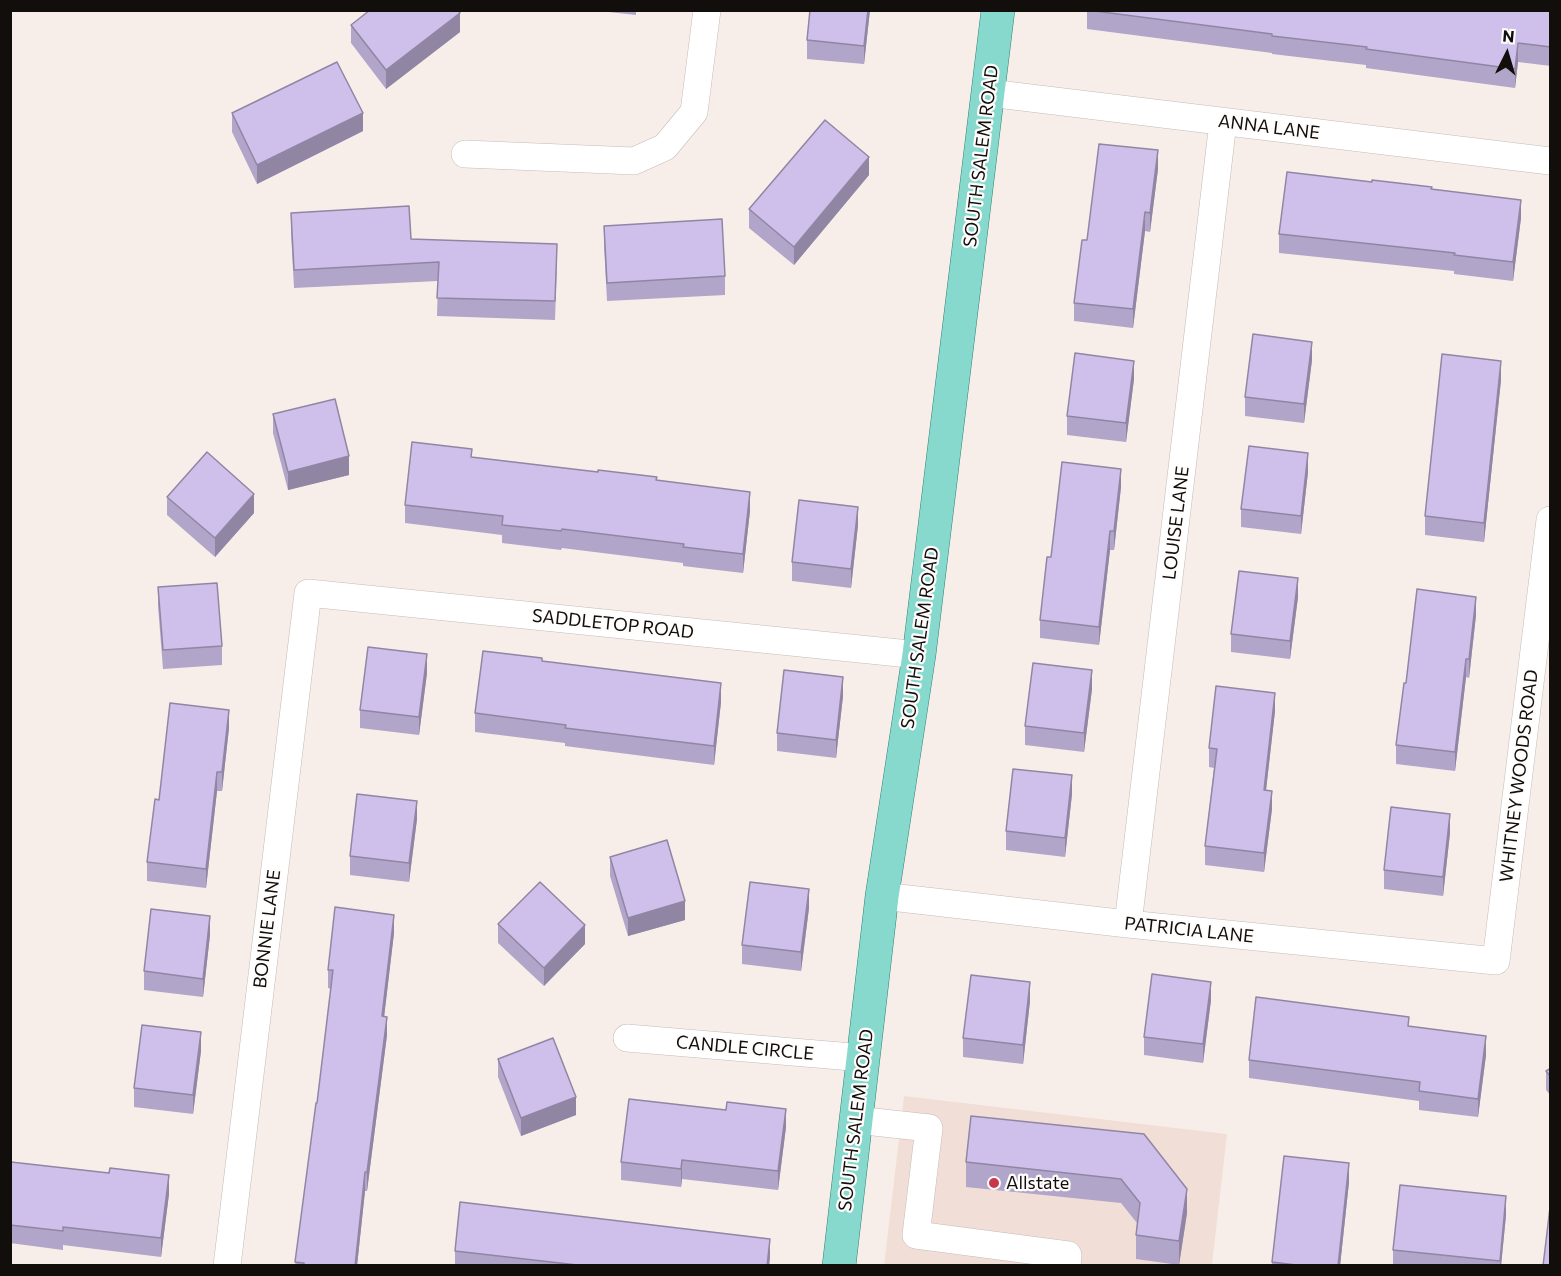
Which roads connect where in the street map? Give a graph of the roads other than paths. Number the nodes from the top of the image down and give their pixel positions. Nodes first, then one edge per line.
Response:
1 (707, 10) edge
2 (998, 10) edge
3 (989, 93) junction
4 (1223, 122) junction
5 (465, 154) dead end
6 (1551, 161) edge
7 (1551, 520) edge
8 (308, 593) joint
9 (920, 655) junction
10 (882, 896) junction
11 (1128, 924) junction
12 (1496, 961) joint
13 (627, 1038) dead end
14 (864, 1058) junction
15 (856, 1120) junction
16 (227, 1266) edge
17 (839, 1266) edge
18 (1067, 1266) edge

1 - 5 street
2 - 3 main road, SOUTH SALEM ROAD
3 - 4 street, ANNA LANE
3 - 9 main road, SOUTH SALEM ROAD
4 - 6 street, ANNA LANE
4 - 11 street, LOUISE LANE
7 - 12 street, WHITNEY WOODS ROAD
8 - 9 street, SADDLETOP ROAD
8 - 16 street, BONNIE LANE
9 - 10 main road, SOUTH SALEM ROAD
10 - 11 street, PATRICIA LANE
10 - 14 main road, SOUTH SALEM ROAD
11 - 12 street, PATRICIA LANE
13 - 14 street, CANDLE CIRCLE
14 - 15 main road, SOUTH SALEM ROAD
15 - 17 main road, SOUTH SALEM ROAD
15 - 18 street

